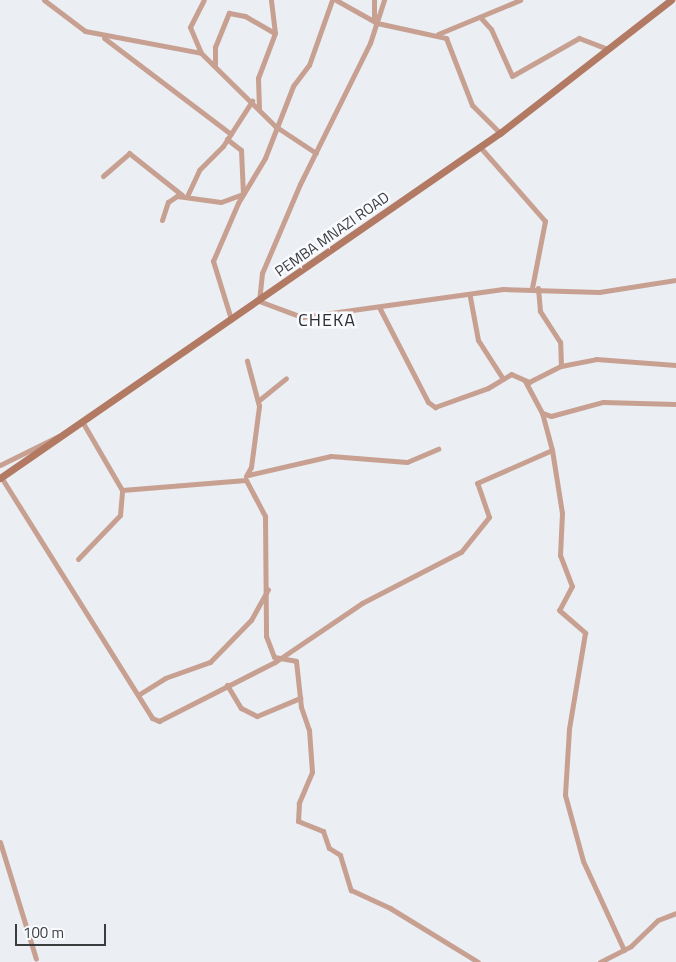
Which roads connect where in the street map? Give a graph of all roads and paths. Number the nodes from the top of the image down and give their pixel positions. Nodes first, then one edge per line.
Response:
1 (44, 0) edge
2 (204, 0) edge
3 (270, 0) edge
4 (332, 0) edge
5 (336, 0) edge
6 (374, 0) edge
7 (384, 0) edge
8 (520, 0) edge
9 (671, 0) edge
10 (480, 18) junction
11 (376, 21) junction
12 (274, 33) junction
13 (438, 34) junction
14 (102, 37) junction
15 (608, 49) junction
16 (201, 53) junction
17 (215, 64) junction
18 (252, 101) junction
19 (259, 109) junction
20 (276, 126) junction
21 (500, 133) junction
22 (229, 137) junction
23 (480, 146) junction
24 (316, 153) junction
25 (103, 176) dead end
26 (185, 194) junction
27 (243, 194) junction
28 (162, 220) dead end
29 (676, 280) edge
30 (535, 288) junction
31 (470, 297) junction
32 (260, 301) junction
33 (379, 307) junction
34 (231, 319) junction
35 (247, 361) dead end
36 (676, 365) edge
37 (562, 366) junction
38 (286, 378) dead end
39 (503, 379) junction
40 (524, 380) junction
41 (258, 401) junction
42 (676, 404) edge
43 (542, 413) junction
44 (83, 423) junction
45 (60, 436) junction
46 (438, 449) dead end
47 (552, 450) junction
48 (0, 466) edge
49 (246, 476) junction
50 (0, 477) edge
51 (122, 490) junction
52 (78, 559) dead end
53 (268, 589) junction
54 (281, 658) junction
55 (227, 685) junction
56 (138, 695) junction
57 (300, 698) junction
58 (0, 842) edge
59 (676, 913) edge
60 (624, 950) junction
61 (36, 959) dead end
62 (478, 962) edge
63 (600, 962) edge

1 - 14 street
2 - 16 street
3 - 12 street
4 - 20 street
5 - 11 street
6 - 11 street
7 - 11 street
8 - 10 street
9 - 15 main road, PEMBA MNAZI ROAD
10 - 13 street
10 - 15 street
11 - 13 street
11 - 24 street
12 - 17 street
12 - 19 street
13 - 21 street
14 - 16 street
14 - 22 street
15 - 21 main road, PEMBA MNAZI ROAD
16 - 17 street
17 - 18 street
18 - 19 street
18 - 22 street
19 - 20 street
20 - 24 street
20 - 27 street
21 - 23 main road, PEMBA MNAZI ROAD
22 - 26 street
22 - 27 street
23 - 30 street
23 - 32 main road, PEMBA MNAZI ROAD
24 - 32 street
25 - 26 street
26 - 27 street
26 - 28 street
27 - 34 street
29 - 30 street
30 - 31 street
30 - 37 street
31 - 33 street
31 - 39 street
32 - 33 street
32 - 34 main road, PEMBA MNAZI ROAD
33 - 39 street
34 - 44 main road, PEMBA MNAZI ROAD
35 - 41 street
36 - 37 street
37 - 40 street
38 - 41 street
39 - 40 street
40 - 43 street
41 - 49 street
42 - 43 street
43 - 47 street
44 - 45 main road, PEMBA MNAZI ROAD
44 - 51 street
45 - 48 street
45 - 50 main road, PEMBA MNAZI ROAD
46 - 49 street
47 - 54 street
47 - 60 street
49 - 51 street
49 - 53 street
50 - 56 street
51 - 52 street
53 - 54 street
53 - 56 street
54 - 55 street
54 - 57 street
55 - 56 street
55 - 57 street
57 - 62 street
58 - 61 street
59 - 60 street
60 - 63 street

